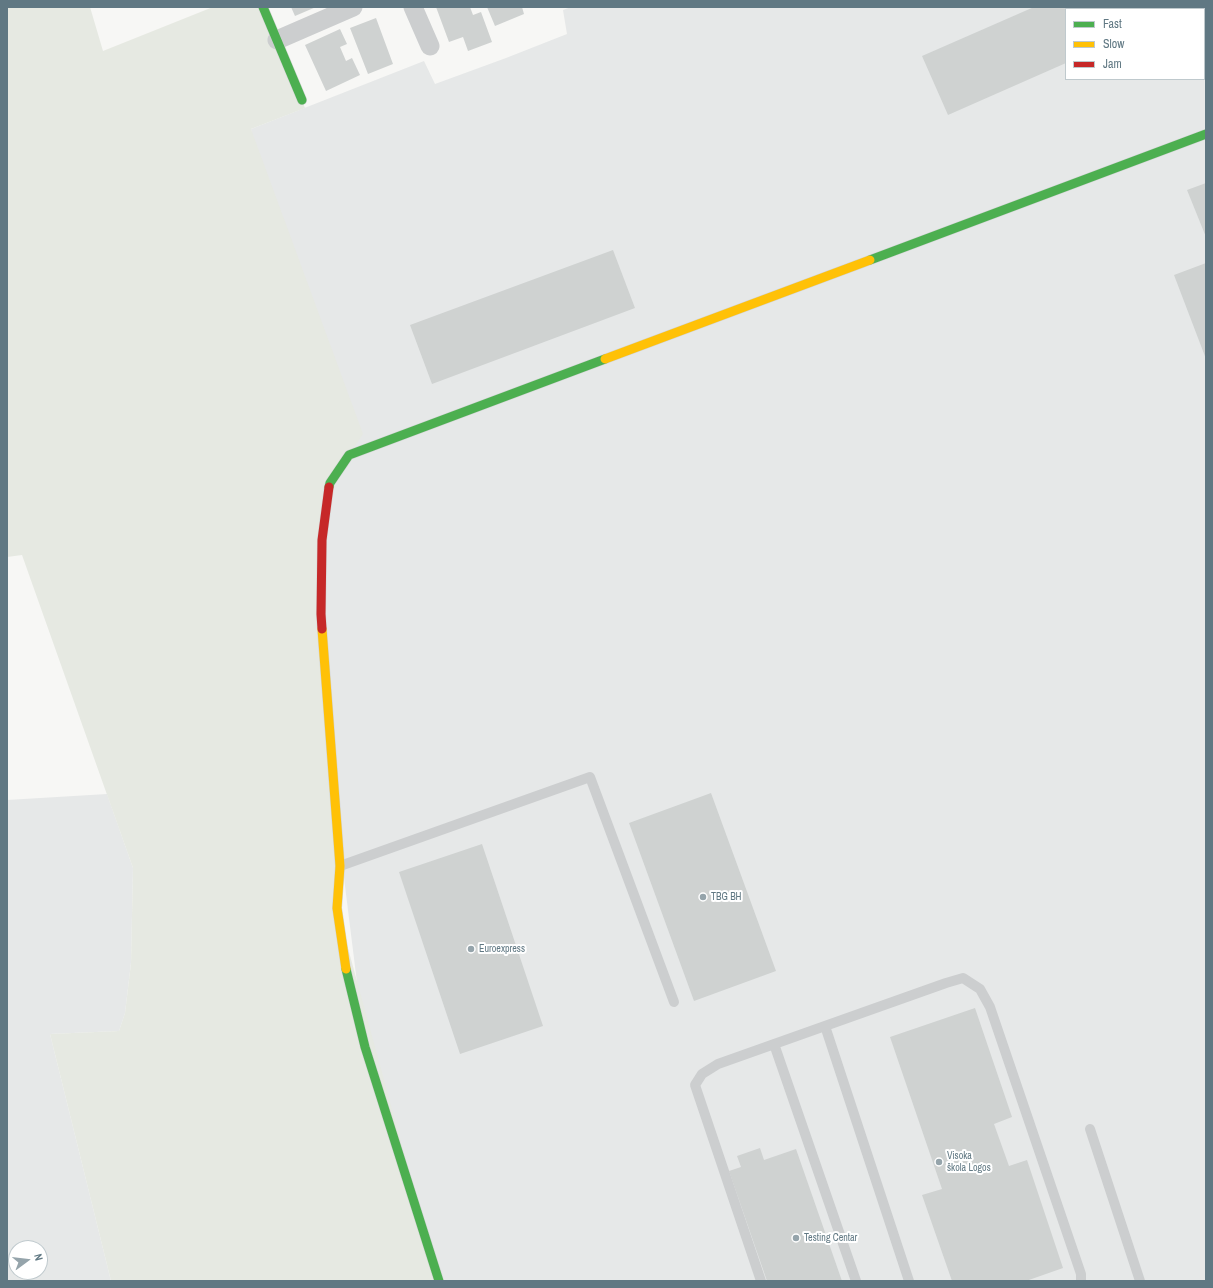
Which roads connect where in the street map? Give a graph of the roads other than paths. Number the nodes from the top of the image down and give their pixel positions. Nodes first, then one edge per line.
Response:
1 (263, 7) edge
2 (353, 7) edge
3 (413, 7) edge
4 (277, 40) junction
5 (430, 46) dead end
6 (302, 100) dead end
7 (1206, 134) edge
8 (340, 866) junction
9 (674, 1002) dead end
10 (825, 1026) junction
11 (774, 1044) junction
12 (1090, 1129) dead end
13 (439, 1281) edge
14 (761, 1281) edge
15 (856, 1281) edge
16 (909, 1281) edge
17 (1081, 1281) edge
18 (1140, 1281) edge

1 - 4 street
2 - 4 street
3 - 5 street
4 - 6 street
7 - 8 street
8 - 9 lane
8 - 13 street
10 - 11 lane
10 - 16 lane
10 - 17 lane
11 - 14 lane
11 - 15 lane
12 - 18 lane

